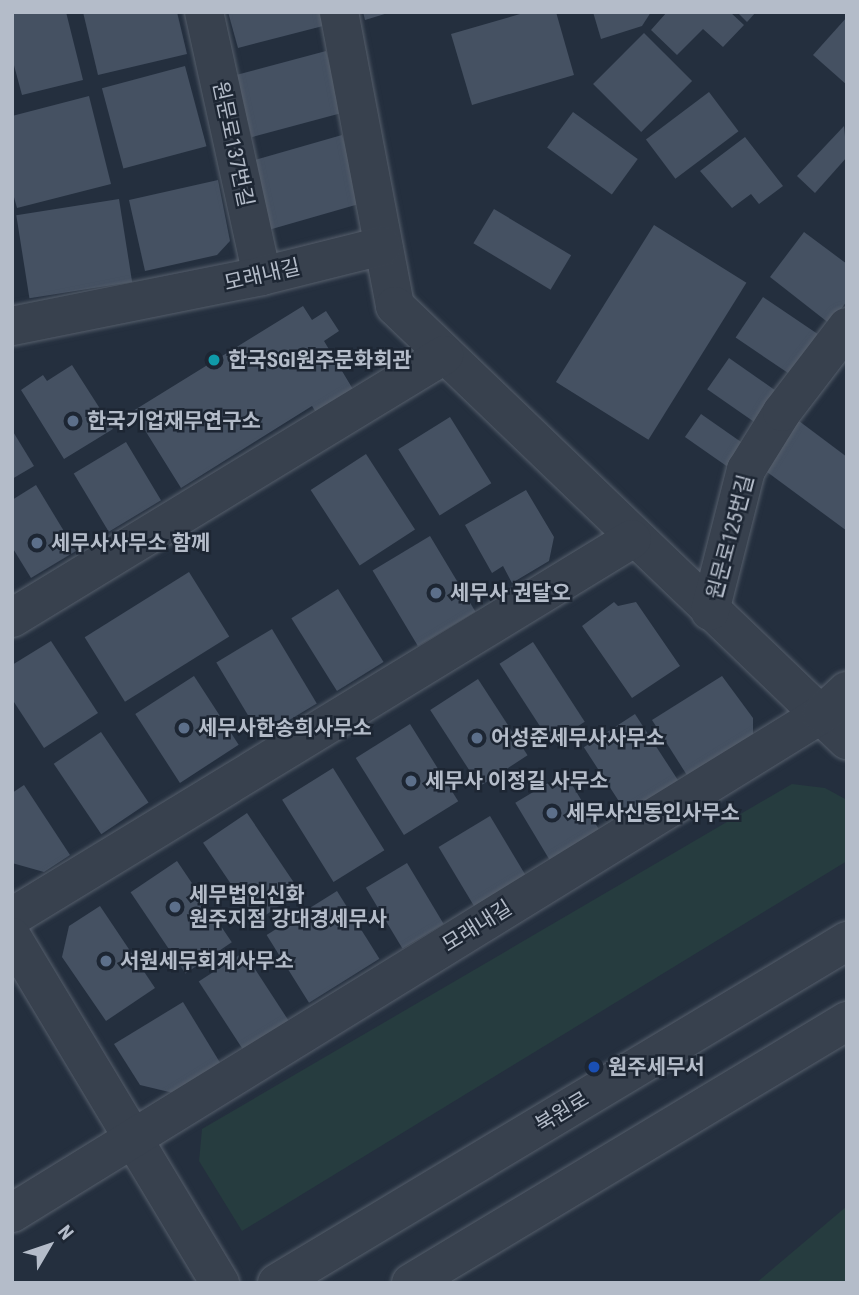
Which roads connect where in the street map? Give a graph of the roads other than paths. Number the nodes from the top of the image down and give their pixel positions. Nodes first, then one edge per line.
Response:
1 (204, 12) edge
2 (339, 12) edge
3 (382, 246) junction
4 (262, 276) junction
5 (12, 326) edge
6 (847, 327) edge
7 (444, 355) junction
8 (632, 538) junction
9 (710, 611) junction
10 (12, 618) edge
11 (838, 715) edge
12 (12, 917) edge
13 (12, 937) edge
14 (847, 941) edge
15 (847, 1021) edge
16 (133, 1138) junction
17 (12, 1213) edge
18 (220, 1283) edge
19 (277, 1283) edge
20 (411, 1283) edge

1 - 4 street, 원문로137번길
2 - 3 street
3 - 4 street, 모래내길
3 - 7 street, 모래내길
4 - 5 street, 모래내길
6 - 9 street, 원문로125번길
7 - 8 street, 모래내길
7 - 10 street
8 - 9 street, 모래내길
8 - 12 street
9 - 11 street, 모래내길
11 - 16 street, 모래내길
13 - 16 street
14 - 19 street, 북원로
15 - 20 street
16 - 17 street, 모래내길
16 - 18 street

